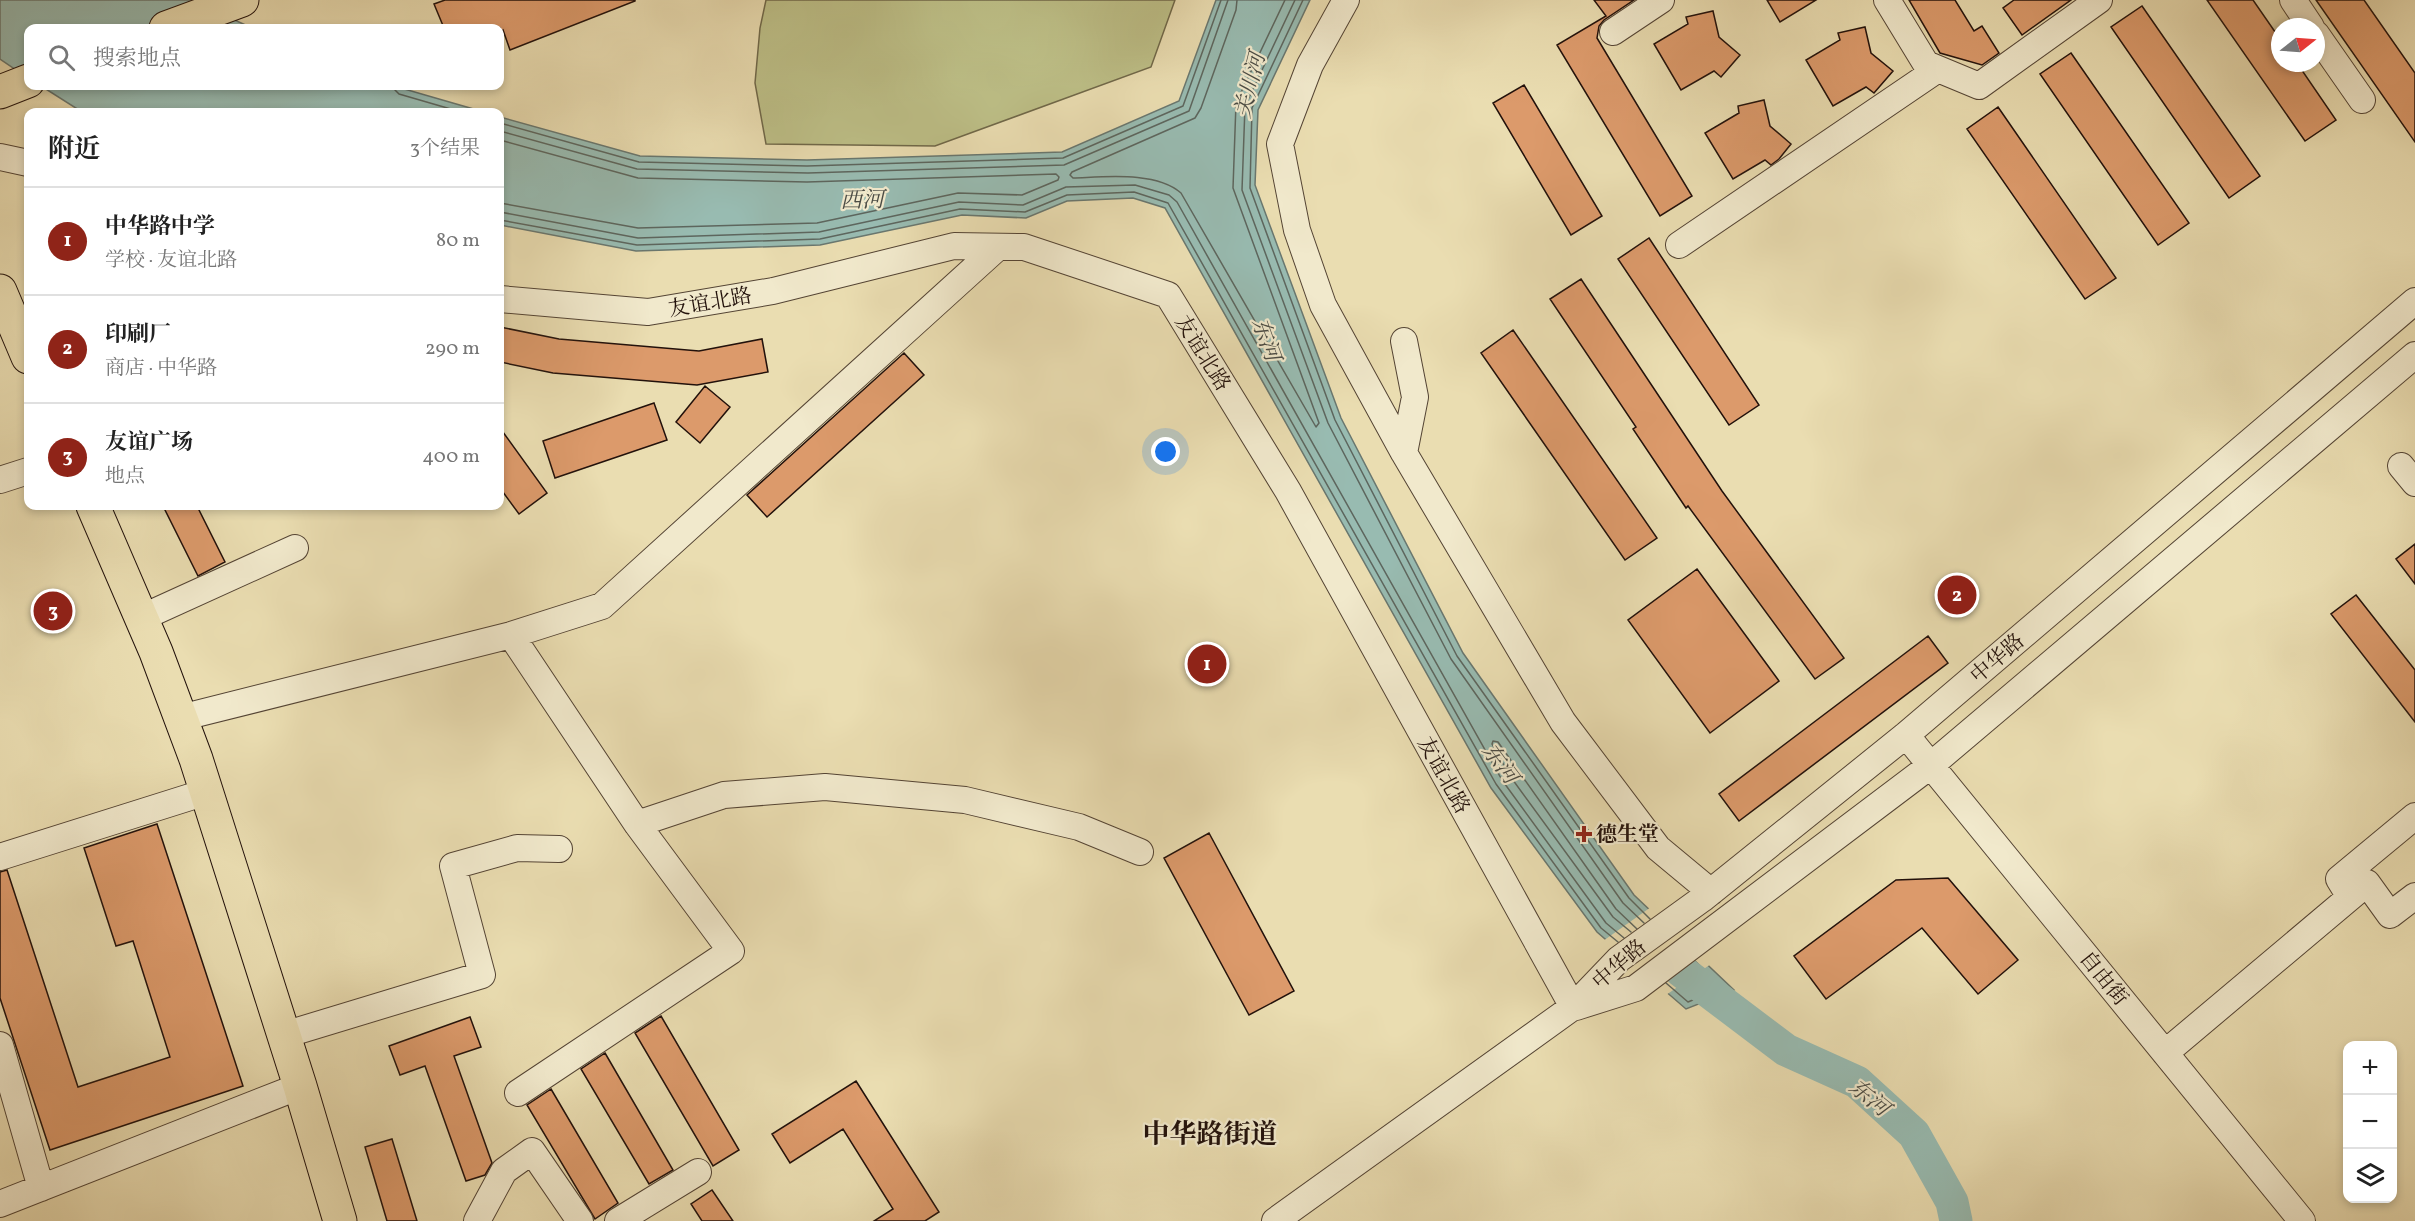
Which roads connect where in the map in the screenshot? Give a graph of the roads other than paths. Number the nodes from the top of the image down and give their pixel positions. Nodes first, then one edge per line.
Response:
1 (1346, 0) edge
2 (1661, 0) edge
3 (1887, 0) edge
4 (2099, 0) edge
5 (2293, 0) edge
6 (230, 4) edge
7 (2305, 18) edge
8 (177, 24) edge
9 (1613, 32) dead end
10 (2325, 47) edge
11 (1938, 69) junction
12 (24, 83) edge
13 (0, 92) edge
14 (2362, 100) dead end
15 (0, 157) edge
16 (24, 162) edge
17 (1678, 245) dead end
18 (998, 247) junction
19 (0, 291) edge
20 (504, 299) edge
21 (2415, 301) edge
22 (1404, 341) dead end
23 (24, 348) edge
24 (2415, 355) edge
25 (1404, 453) junction
26 (24, 472) edge
27 (0, 480) edge
28 (95, 510) edge
29 (295, 548) dead end
30 (141, 618) junction
31 (511, 635) junction
32 (180, 718) junction
33 (1906, 735) junction
34 (1930, 766) junction
35 (206, 792) junction
36 (2415, 816) edge
37 (637, 824) junction
38 (559, 849) dead end
39 (1140, 852) dead end
40 (0, 857) edge
41 (1706, 896) junction
42 (2415, 896) edge
43 (2350, 897) junction
44 (1573, 1008) junction
45 (284, 1035) junction
46 (0, 1046) edge
47 (2165, 1053) junction
48 (300, 1086) junction
49 (518, 1093) dead end
50 (698, 1172) dead end
51 (41, 1188) junction
52 (0, 1204) edge
53 (340, 1221) edge
54 (477, 1221) edge
55 (580, 1221) edge
56 (618, 1221) edge
57 (1275, 1221) edge
58 (2302, 1221) edge

1 - 25 street
2 - 9 street
3 - 11 street
4 - 11 street
5 - 7 street
6 - 8 main road
10 - 14 street
11 - 17 street
12 - 13 main road
15 - 16 street
18 - 20 street, 友谊北路
18 - 31 street
18 - 44 street, 友谊北路
19 - 23 main road
21 - 33 street, 中华路
22 - 25 street
24 - 34 street, 中华路
25 - 41 street
26 - 27 street
28 - 30 main road
29 - 30 street
30 - 32 main road
31 - 32 street
31 - 37 street
32 - 35 main road
33 - 34 street, 自由街
33 - 41 street, 中华路
34 - 44 street, 中华路
34 - 47 street, 自由街
35 - 40 street
35 - 45 main road
36 - 43 street
37 - 39 street
37 - 49 street
38 - 45 street
41 - 44 street, 中华路
42 - 43 street
43 - 47 street
44 - 57 street, 中华路
45 - 48 main road
46 - 51 street
47 - 58 street, 自由街
48 - 51 street
48 - 53 main road
50 - 56 street
51 - 52 street
54 - 55 street

